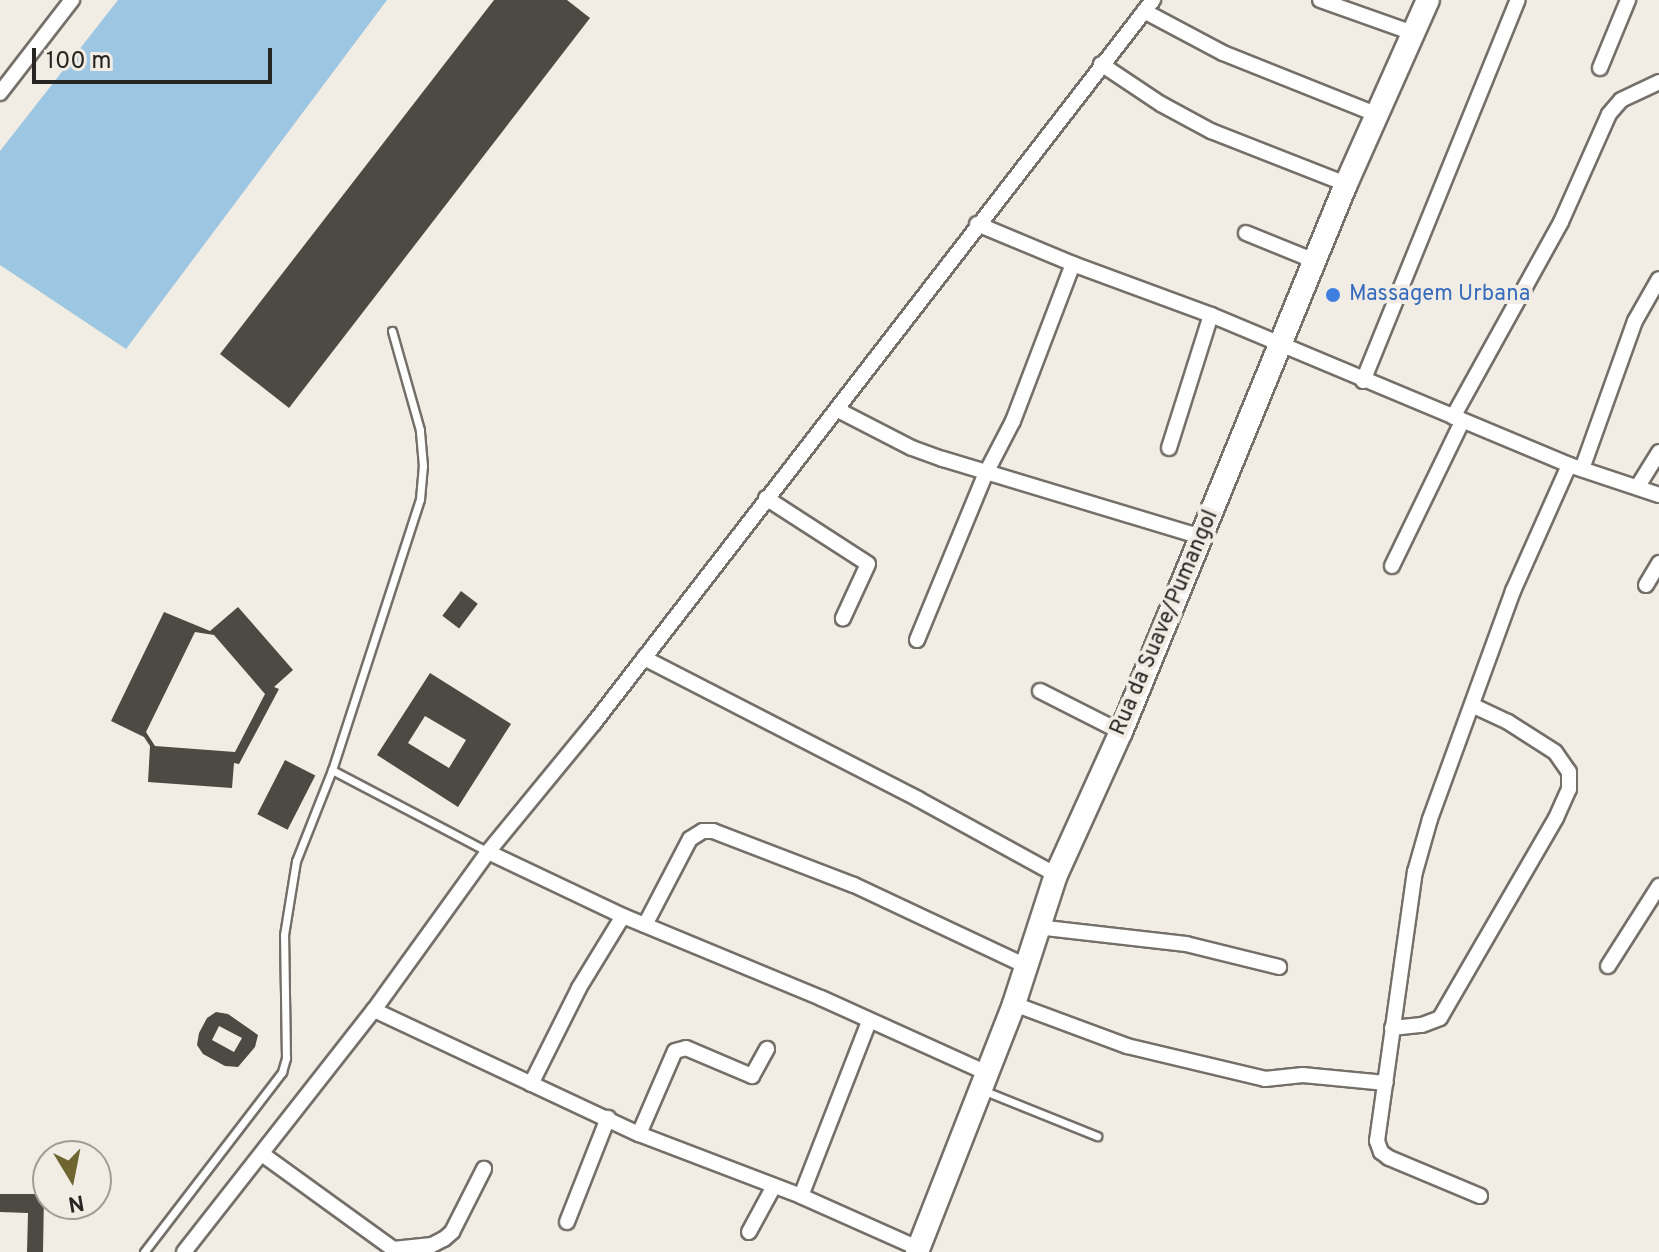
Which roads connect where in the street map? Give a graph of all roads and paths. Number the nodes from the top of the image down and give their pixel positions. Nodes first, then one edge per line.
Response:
1 (72, 0) edge
2 (1320, 0) edge
3 (1428, 0) edge
4 (1518, 0) edge
5 (1628, 0) edge
6 (1149, 6) edge
7 (1416, 34) junction
8 (1101, 64) junction
9 (1600, 68) dead end
10 (1659, 82) edge
11 (0, 93) edge
12 (1378, 115) junction
13 (1346, 184) junction
14 (977, 224) junction
15 (1246, 233) dead end
16 (1315, 261) junction
17 (1073, 264) junction
18 (1659, 279) edge
19 (1211, 315) junction
20 (392, 331) dead end
21 (1280, 343) junction
22 (1363, 381) junction
23 (838, 410) junction
24 (1457, 419) junction
25 (1169, 448) dead end
26 (1659, 452) edge
27 (1575, 467) junction
28 (986, 473) junction
29 (1638, 486) junction
30 (1659, 495) edge
31 (766, 498) junction
32 (1202, 537) junction
33 (1659, 563) edge
34 (1392, 566) dead end
35 (1646, 585) dead end
36 (843, 618) dead end
37 (917, 640) dead end
38 (644, 658) junction
39 (1040, 691) dead end
40 (1474, 706) junction
41 (1121, 732) junction
42 (332, 770) junction
43 (488, 852) junction
44 (1056, 875) junction
45 (1659, 886) edge
46 (623, 916) junction
47 (645, 925) junction
48 (1037, 927) junction
49 (1026, 966) junction
50 (1608, 966) dead end
51 (1279, 967) dead end
52 (1014, 1004) junction
53 (374, 1010) junction
54 (869, 1022) junction
55 (1392, 1028) junction
56 (767, 1049) dead end
57 (982, 1080) junction
58 (1386, 1083) junction
59 (531, 1084) junction
60 (608, 1118) junction
61 (639, 1134) junction
62 (1097, 1136) dead end
63 (262, 1154) junction
64 (484, 1169) dead end
65 (774, 1186) junction
66 (801, 1196) junction
67 (1480, 1196) dead end
68 (567, 1222) dead end
69 (749, 1232) dead end
70 (189, 1250) edge
71 (917, 1250) edge
72 (144, 1252) edge

1 - 11 street
2 - 7 street
3 - 7 street, Rua da Suave/Pumangol
4 - 22 street
5 - 9 street
6 - 8 street
6 - 12 street
7 - 12 street, Rua da Suave/Pumangol
8 - 13 street
8 - 14 street
10 - 24 street
12 - 13 street, Rua da Suave/Pumangol
13 - 16 street, Rua da Suave/Pumangol
14 - 17 street
14 - 23 street
15 - 16 street
16 - 21 street, Rua da Suave/Pumangol
17 - 19 street
17 - 28 street
18 - 27 street
19 - 21 street
19 - 25 street
20 - 42 lane
21 - 22 street
21 - 32 street, Rua da Suave/Pumangol
22 - 24 street
23 - 28 street
23 - 31 street
24 - 27 street
24 - 34 street
26 - 29 street
27 - 29 street
27 - 40 street
28 - 32 street
28 - 37 street
29 - 30 street
31 - 36 street
31 - 38 street
32 - 41 street, Rua da Suave/Pumangol
33 - 35 street
38 - 43 street
38 - 44 street
39 - 41 street
40 - 55 street
40 - 55 street
41 - 44 street, Rua da Suave/Pumangol
42 - 43 lane
42 - 72 lane
43 - 46 street
43 - 53 street
44 - 48 street, Rua da Suave/Pumangol
45 - 50 street
46 - 47 street
46 - 59 street
47 - 49 street
47 - 54 street
48 - 49 street, Rua da Suave/Pumangol
48 - 51 street
49 - 52 street, Rua da Suave/Pumangol
52 - 57 street, Rua da Suave/Pumangol
52 - 58 street
53 - 59 street
53 - 63 street
54 - 57 street
54 - 66 street
55 - 58 street
56 - 61 street
57 - 62 lane
57 - 71 street, Rua da Suave/Pumangol
58 - 67 street
59 - 60 street
60 - 61 street
60 - 68 street
61 - 65 street
63 - 64 street
63 - 70 street
65 - 66 street
65 - 69 street
66 - 71 street

